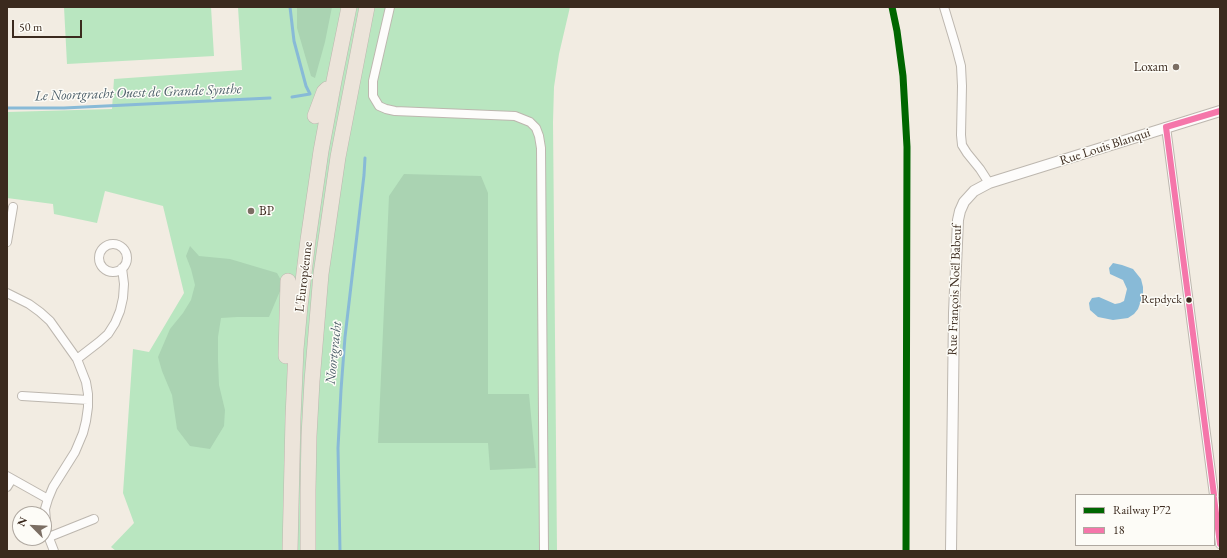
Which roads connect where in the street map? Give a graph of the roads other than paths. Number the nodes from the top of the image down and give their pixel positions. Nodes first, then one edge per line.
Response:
1 (350, 7) edge
2 (367, 7) edge
3 (390, 7) edge
4 (944, 7) edge
5 (334, 81) junction
6 (1220, 111) edge
7 (314, 116) dead end
8 (1166, 128) junction
9 (989, 183) junction
10 (13, 207) dead end
11 (7, 242) edge
12 (122, 268) dead end
13 (288, 281) dead end
14 (7, 293) edge
15 (77, 359) junction
16 (22, 396) dead end
17 (88, 400) junction
18 (9, 478) edge
19 (291, 483) junction
20 (7, 487) edge
21 (1214, 494) edge
22 (48, 499) junction
23 (1215, 504) edge
24 (47, 506) edge
25 (94, 519) dead end
26 (52, 536) edge
27 (1220, 544) edge
28 (290, 551) edge
29 (308, 551) edge
30 (544, 551) edge
31 (951, 551) edge

1 - 5 highway, L'Européenne
2 - 29 highway, L'Européenne
3 - 30 street
4 - 9 street
5 - 7 highway
5 - 19 highway, L'Européenne
6 - 8 street, Rue Louis Blanqui
8 - 9 street, Rue Louis Blanqui
8 - 21 street
9 - 31 street, Rue François Noël Babeuf
10 - 11 street
12 - 15 street
13 - 19 highway
14 - 15 street
15 - 17 street
16 - 17 street
17 - 22 street
18 - 20 street
18 - 22 street
19 - 28 highway, L'Européenne
22 - 24 street
23 - 27 street
25 - 26 street

